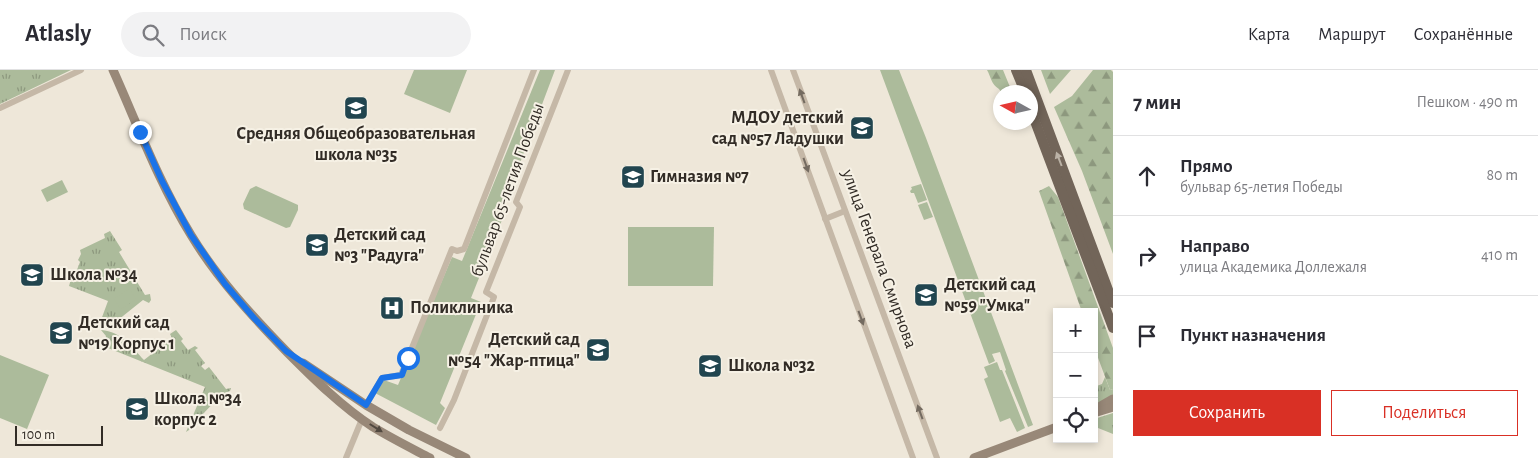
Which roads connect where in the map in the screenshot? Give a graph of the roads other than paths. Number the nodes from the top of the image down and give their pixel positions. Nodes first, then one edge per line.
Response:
1 (80, 70) edge
2 (113, 70) edge
3 (534, 70) edge
4 (568, 70) edge
5 (771, 70) edge
6 (793, 70) edge
7 (1016, 70) edge
8 (1026, 70) edge
9 (1022, 85) edge
10 (0, 108) edge
11 (1038, 129) edge
12 (845, 211) junction
13 (825, 219) junction
14 (1113, 303) edge
15 (1113, 328) edge
16 (286, 351) junction
17 (344, 390) junction
18 (1113, 398) edge
19 (338, 401) junction
20 (366, 405) junction
21 (1113, 407) edge
22 (1098, 408) edge
23 (1098, 410) edge
24 (362, 419) junction
25 (440, 428) dead end
26 (1053, 428) edge
27 (346, 458) edge
28 (430, 458) edge
29 (466, 458) edge
30 (913, 458) edge
31 (937, 458) edge
32 (974, 458) edge

1 - 10 street
2 - 16 main road
3 - 20 street, бульвар 65-летия Победы
4 - 25 street, бульвар 65-летия Победы
5 -> 13 street, улица Генерала Смирнова
12 -> 6 street, улица Генерала Смирнова
7 - 9 main road
14 -> 8 main road
11 - 15 main road
12 - 13 street
31 -> 12 street, улица Генерала Смирнова
13 -> 30 street, улица Генерала Смирнова
16 - 17 main road
16 - 19 main road
17 - 19 main road
17 - 20 main road
18 - 22 main road
19 - 24 main road
20 - 29 main road
21 - 23 main road
24 - 27 street
24 -> 28 main road
26 - 32 main road

